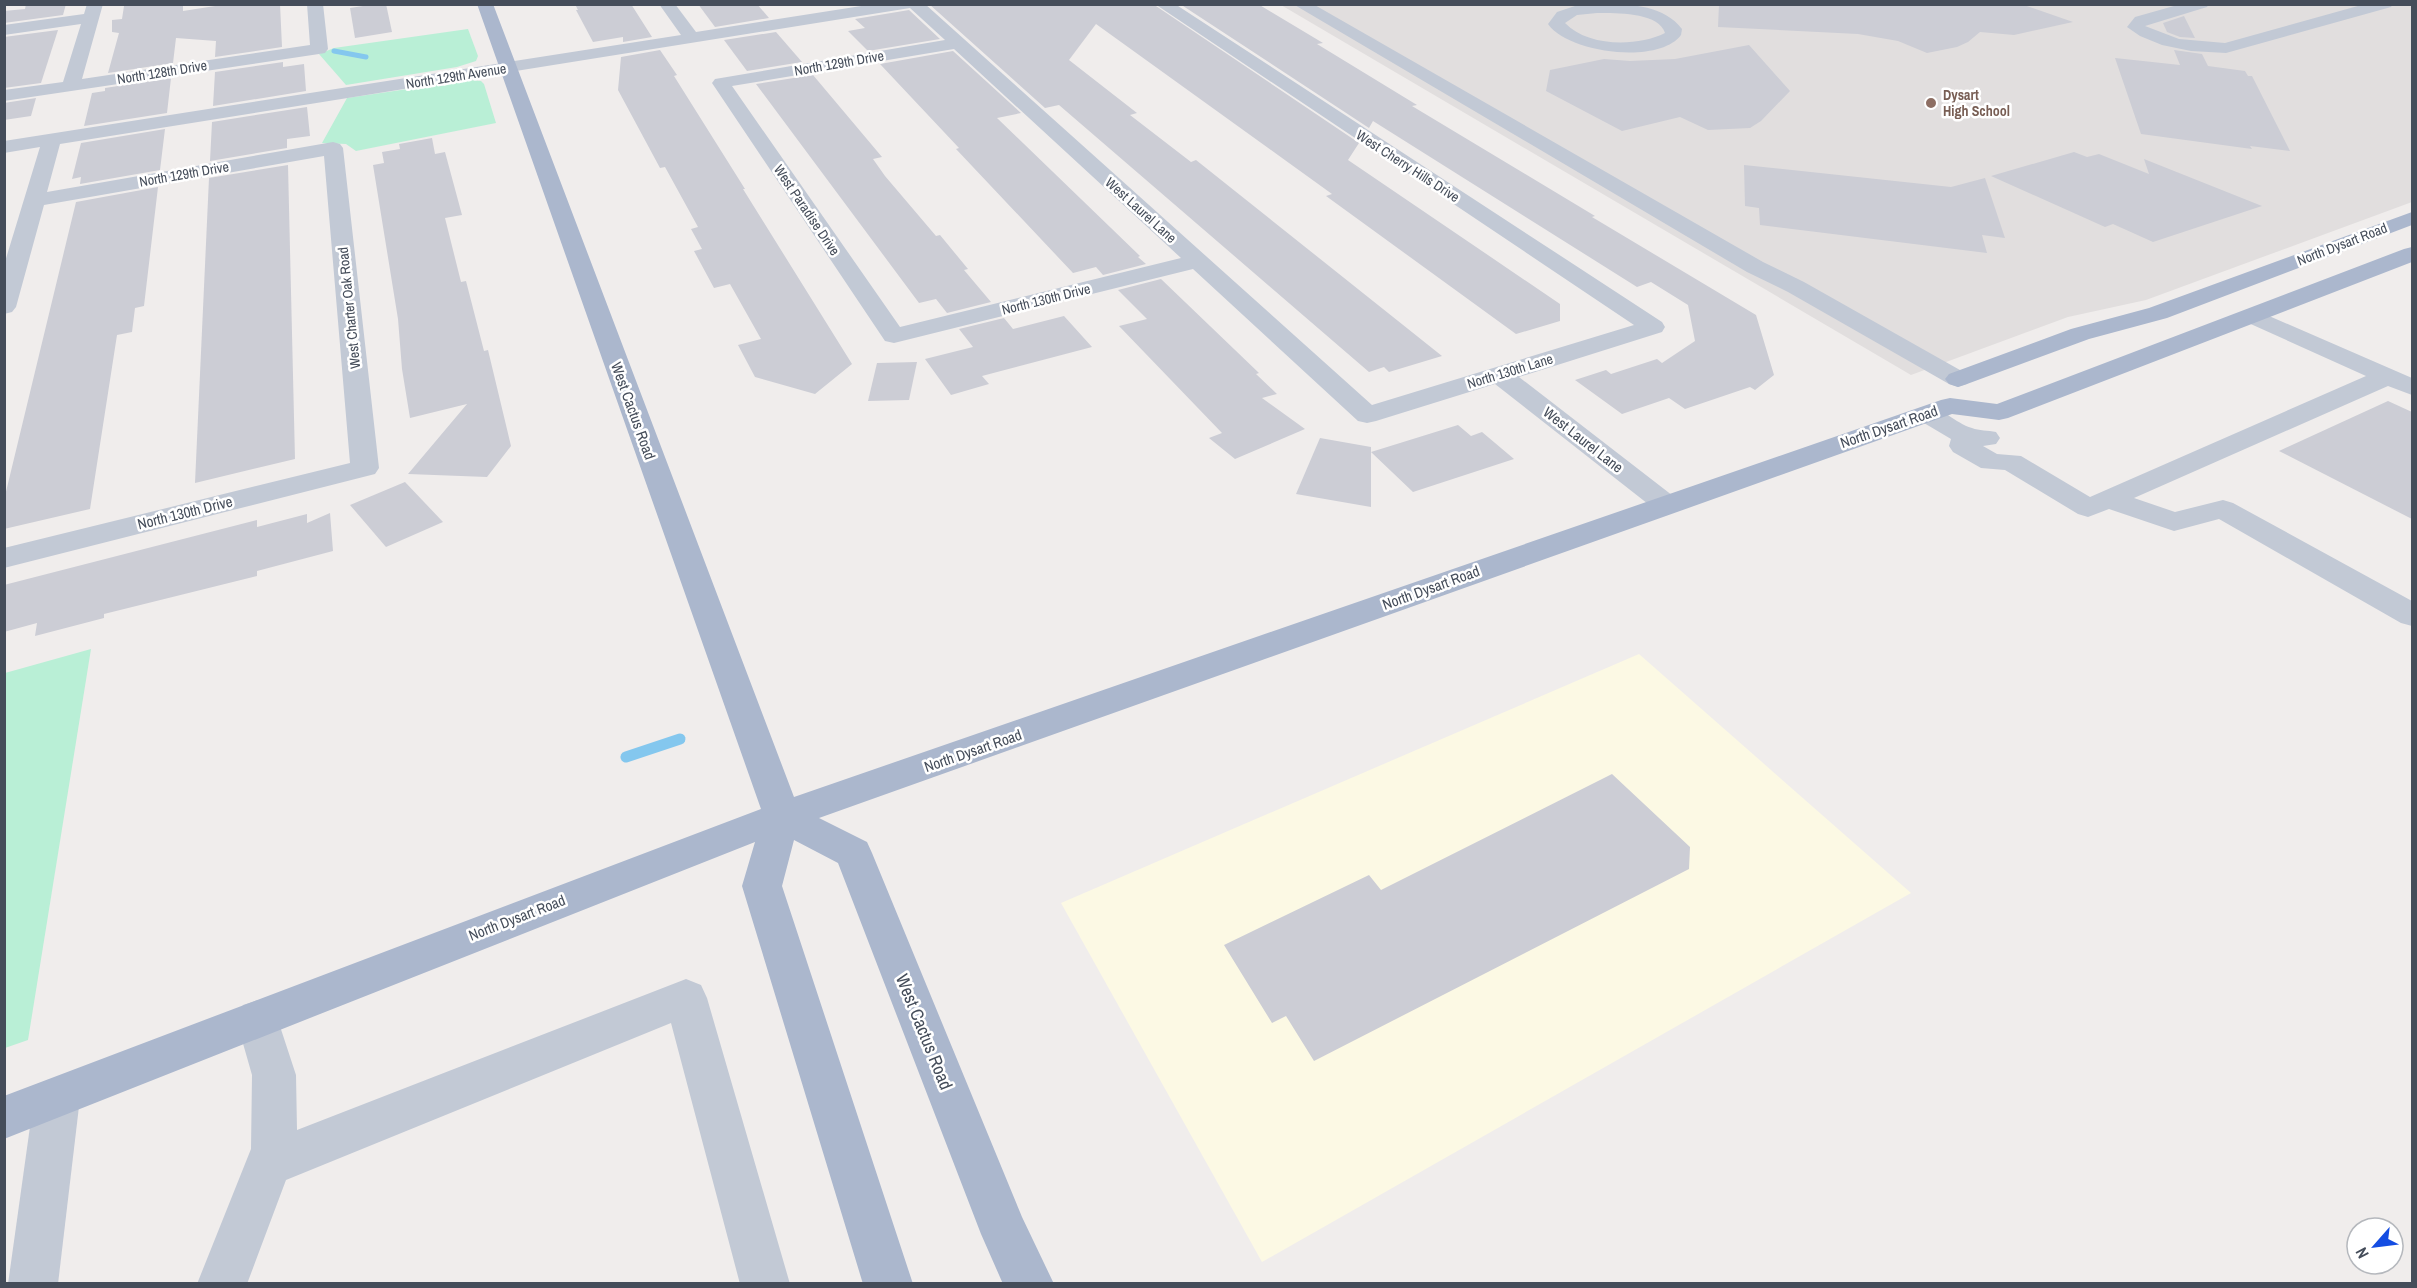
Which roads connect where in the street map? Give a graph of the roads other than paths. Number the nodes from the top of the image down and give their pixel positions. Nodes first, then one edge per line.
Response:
1 (315, 4) edge
2 (486, 4) edge
3 (667, 4) edge
4 (907, 4) edge
5 (915, 4) edge
6 (1163, 4) edge
7 (1301, 4) edge
8 (1552, 4) edge
9 (2201, 4) edge
10 (2385, 4) edge
11 (93, 11) edge
12 (1569, 12) junction
13 (4, 30) edge
14 (692, 38) junction
15 (957, 43) junction
16 (508, 67) junction
17 (721, 83) joint
18 (71, 86) junction
19 (4, 96) edge
20 (52, 139) junction
21 (4, 147) edge
22 (333, 148) joint
23 (35, 200) junction
24 (2412, 218) edge
25 (2412, 254) edge
26 (1197, 261) junction
27 (4, 307) edge
28 (2253, 316) junction
29 (1653, 327) joint
30 (894, 336) joint
31 (2108, 371) junction
32 (1499, 374) junction
33 (2388, 376) junction
34 (1958, 380) junction
35 (2412, 387) edge
36 (1939, 410) junction
37 (1367, 415) joint
38 (365, 468) joint
39 (2108, 499) junction
40 (1667, 505) junction
41 (4, 558) edge
42 (2412, 615) edge
43 (782, 816) junction
44 (258, 1019) junction
45 (57, 1098) junction
46 (4, 1118) edge
47 (267, 1165) junction
48 (33, 1284) edge
49 (222, 1284) edge
50 (765, 1284) edge
51 (888, 1284) edge
52 (1029, 1284) edge

1 - 18 street, North 128th Drive
2 - 16 main road, West Cactus Road
3 - 14 street
4 - 14 street, North 129th Avenue
5 - 15 street, West Laurel Lane
6 - 29 street, West Cherry Hills Drive
7 - 34 street
8 - 12 street
9 - 10 street
11 - 13 street
11 - 18 street
12 - 12 street
14 - 16 street, North 129th Avenue
15 - 17 street, North 129th Drive
15 - 26 street, West Laurel Lane
16 - 20 street, North 129th Avenue
16 - 43 main road, West Cactus Road
17 - 30 street, West Paradise Drive
18 - 19 street, North 128th Drive
20 - 21 street, North 129th Avenue
20 - 23 street
22 - 23 street, North 129th Drive
22 - 38 street, West Charter Oak Road
23 - 27 street
24 - 34 main road, North Dysart Road
25 - 28 main road, North Dysart Road
26 - 30 street, North 130th Drive
26 - 37 street, West Laurel Lane
28 - 31 main road, North Dysart Road
28 - 33 street
29 - 32 street, North 130th Lane
31 - 34 main road
31 - 36 main road, North Dysart Road
32 - 37 street, North 130th Lane
32 - 40 street, West Laurel Lane
33 - 35 street
33 - 39 street
34 - 36 main road, North Dysart Road
36 - 39 street
36 - 40 main road, North Dysart Road
38 - 41 street, North 130th Drive
39 - 42 street
40 - 43 main road, North Dysart Road
43 - 44 main road, North Dysart Road
43 - 51 main road
43 - 52 main road, West Cactus Road
44 - 45 main road, North Dysart Road
44 - 47 street
45 - 46 main road, North Dysart Road
45 - 48 street
47 - 49 street
47 - 50 street

